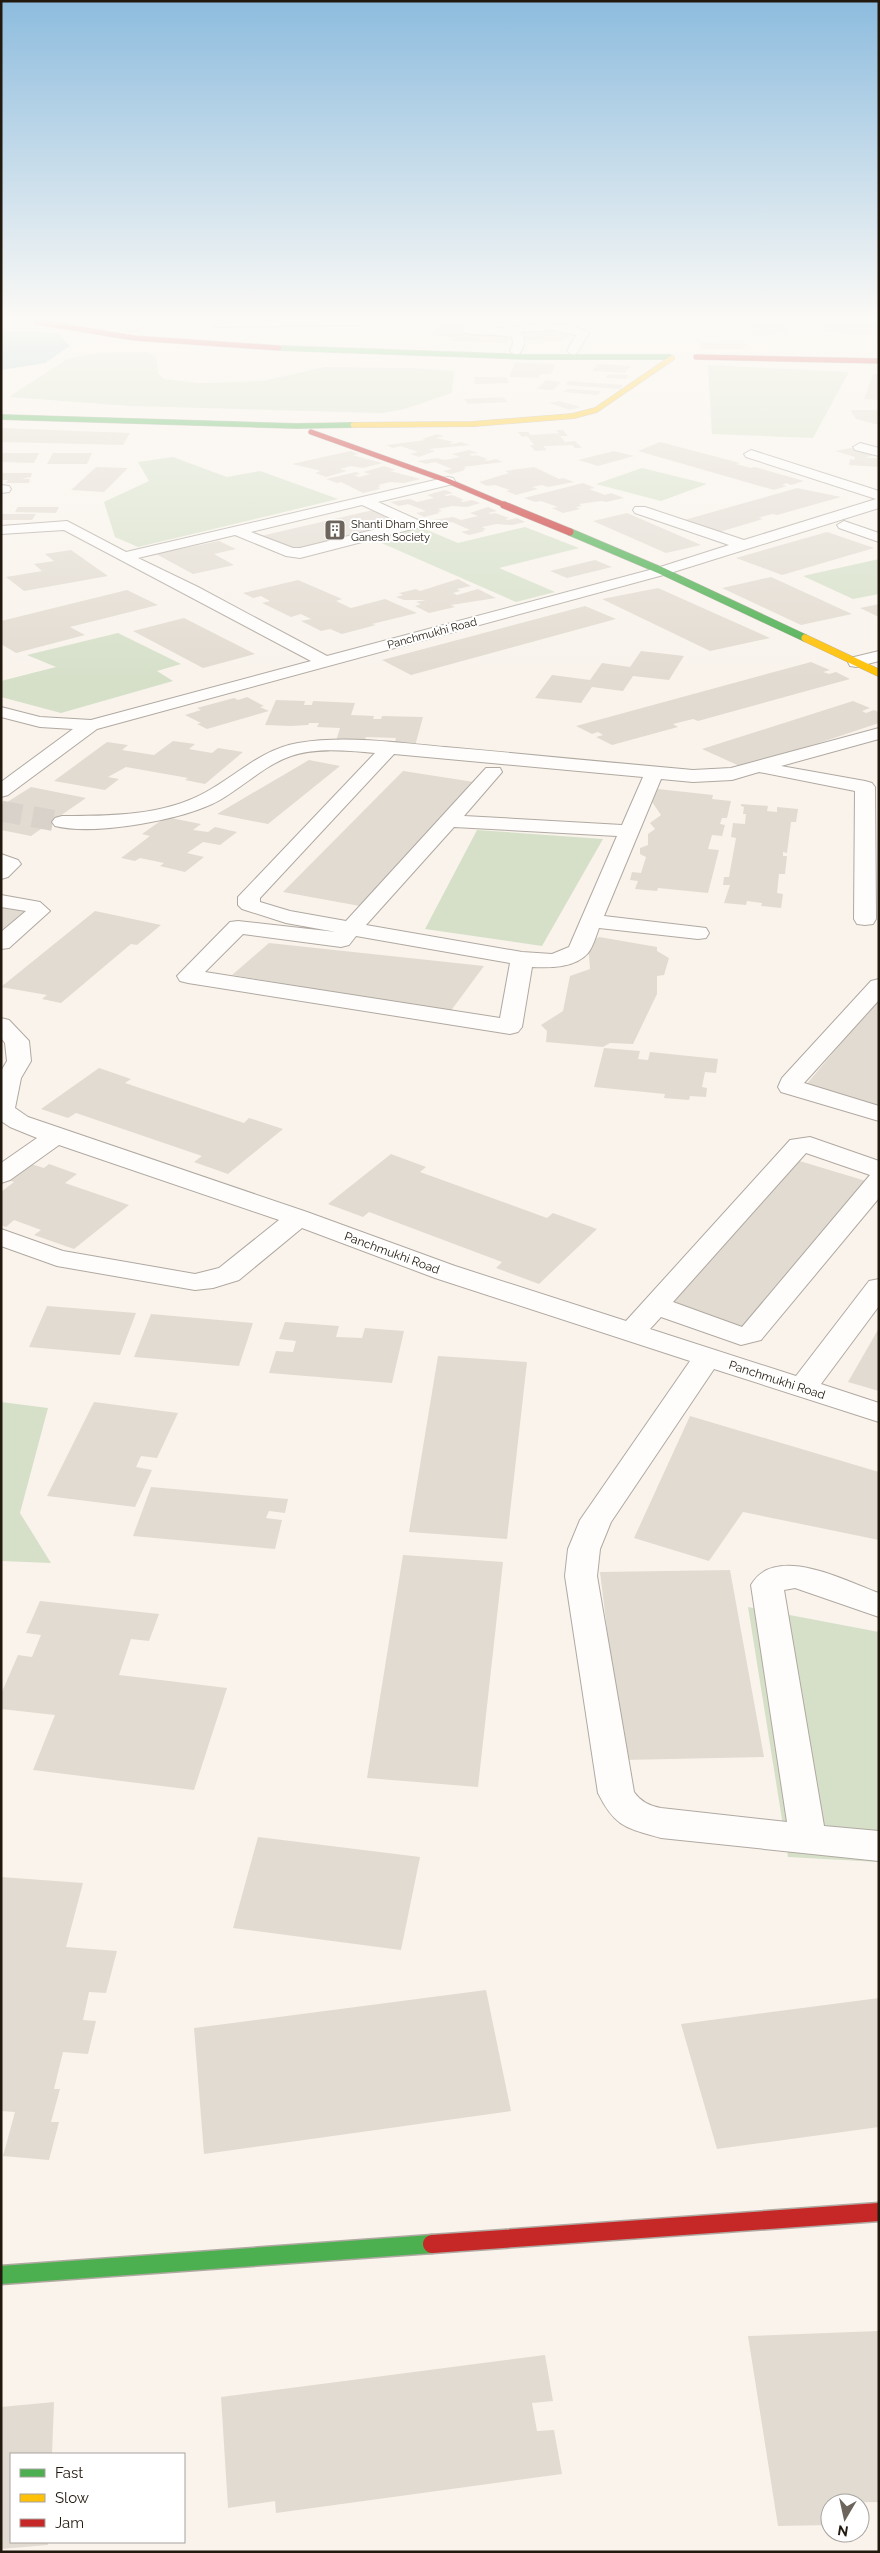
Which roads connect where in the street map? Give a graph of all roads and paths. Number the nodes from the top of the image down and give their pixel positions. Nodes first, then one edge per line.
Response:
1 (338, 441) edge
2 (860, 447) dead end
3 (879, 452) edge
4 (751, 454) dead end
5 (448, 481) junction
6 (879, 496) edge
7 (364, 501) junction
8 (879, 504) edge
9 (640, 510) dead end
10 (844, 525) dead end
11 (74, 529) junction
12 (1, 530) edge
13 (237, 531) junction
14 (879, 538) edge
15 (9, 545) dead end
16 (746, 546) junction
17 (124, 557) junction
18 (662, 571) junction
19 (879, 656) edge
20 (324, 662) junction
21 (856, 662) junction
22 (879, 673) edge
23 (1, 712) edge
24 (91, 725) junction
25 (879, 733) edge
26 (388, 749) junction
27 (759, 768) junction
28 (493, 772) dead end
29 (654, 773) junction
30 (1, 791) edge
31 (448, 821) junction
32 (62, 822) tunnel mouth
33 (629, 831) junction
34 (1, 860) edge
35 (1, 873) edge
36 (1, 901) edge
37 (865, 919) dead end
38 (591, 921) junction
39 (351, 928) junction
40 (698, 933) dead end
41 (1, 944) edge
42 (522, 959) junction
43 (879, 986) edge
44 (1, 1025) edge
45 (1, 1110) edge
46 (879, 1114) edge
47 (56, 1136) junction
48 (879, 1170) edge
49 (1, 1175) edge
50 (879, 1181) edge
51 (298, 1218) junction
52 (1, 1237) edge
53 (879, 1288) edge
54 (654, 1306) junction
55 (630, 1334) junction
56 (707, 1358) junction
57 (802, 1389) junction
58 (879, 1413) edge
59 (879, 1605) edge
60 (808, 1839) junction
61 (879, 1846) edge
62 (879, 2212) edge
63 (1, 2275) edge

1 - 5 street
2 - 3 street
4 - 6 street
5 - 7 street
5 - 18 street
7 - 13 street
7 - 13 street
8 - 16 street, Panchmukhi Road
9 - 16 street
10 - 14 street
11 - 12 street
11 - 15 street
11 - 17 street
13 - 17 street
16 - 18 street, Panchmukhi Road
17 - 20 street
18 - 20 street, Panchmukhi Road
18 - 21 street
19 - 21 street
20 - 24 street, Panchmukhi Road
21 - 22 street
23 - 24 street
24 - 30 street, Panchmukhi Road
25 - 27 street
26 - 29 street
26 - 32 street
26 - 39 street
27 - 29 street
27 - 37 street
28 - 31 street
29 - 33 street
31 - 33 street
31 - 39 street
33 - 38 street
34 - 35 street
36 - 41 street
38 - 40 street
38 - 42 street
39 - 42 street
39 - 42 street
43 - 46 street
44 - 45 street, Panchmukhi Road
45 - 47 street, Panchmukhi Road
47 - 49 street
47 - 51 street, Panchmukhi Road
48 - 54 street
50 - 54 street
51 - 52 street
51 - 55 street, Panchmukhi Road
53 - 57 street
54 - 55 street
55 - 56 street, Panchmukhi Road
56 - 57 street, Panchmukhi Road
56 - 60 street
57 - 58 street, Panchmukhi Road
59 - 60 street
60 - 61 street
62 - 63 street

